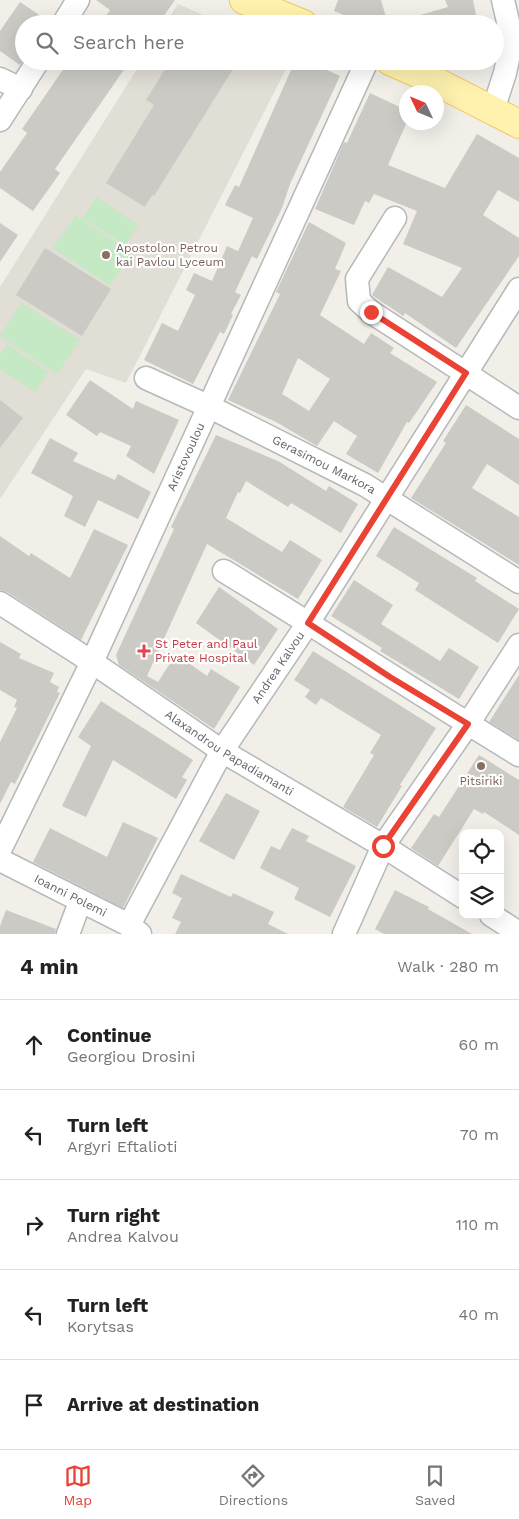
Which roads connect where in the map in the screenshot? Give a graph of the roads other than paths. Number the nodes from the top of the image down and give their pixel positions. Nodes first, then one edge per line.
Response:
1 (78, 0) edge
2 (244, 0) edge
3 (503, 0) edge
4 (69, 15) edge
5 (281, 15) edge
6 (33, 70) edge
7 (363, 70) edge
8 (409, 70) edge
9 (0, 78) edge
10 (21, 89) junction
11 (493, 110) junction
12 (0, 120) edge
13 (519, 124) edge
14 (395, 218) dead end
15 (519, 289) edge
16 (466, 373) junction
17 (146, 378) dead end
18 (210, 407) junction
19 (519, 408) edge
20 (387, 499) junction
21 (224, 571) dead end
22 (519, 582) edge
23 (0, 603) edge
24 (308, 623) junction
25 (519, 645) edge
26 (92, 662) junction
27 (468, 724) junction
28 (222, 751) junction
29 (519, 755) edge
30 (383, 846) junction
31 (0, 850) edge
32 (0, 860) edge
33 (459, 894) edge
34 (80, 902) junction
35 (497, 919) edge
36 (134, 930) edge
37 (519, 933) edge
38 (68, 934) edge
39 (344, 934) edge

1 - 4 street
2 - 5 main road
3 - 11 street
6 - 10 street
7 - 18 street, Aristovoulou
8 - 11 main road
9 - 10 street
10 - 12 street
11 - 13 main road
14 - 16 street
15 - 16 street, Andrea Kalvou
16 - 19 street
16 - 20 street, Andrea Kalvou
17 - 18 street, Gerasimou Markora
18 - 20 street, Gerasimou Markora
18 - 26 street, Aristovoulou
20 - 22 street, Gerasimou Markora
20 - 24 street, Andrea Kalvou
21 - 24 street
23 - 26 street, Alaxandrou Papadiamanti
24 - 27 street
24 - 28 street, Andrea Kalvou
25 - 27 street
26 - 28 street, Alaxandrou Papadiamanti
26 - 31 street, Aristovoulou
27 - 29 street
27 - 30 street
28 - 30 street, Alaxandrou Papadiamanti
28 - 36 street, Andrea Kalvou
30 - 33 street, Alaxandrou Papadiamanti
30 - 39 street
32 - 34 street, Ioanni Polemi
34 - 36 street, Ioanni Polemi
34 - 38 street
35 - 37 street

